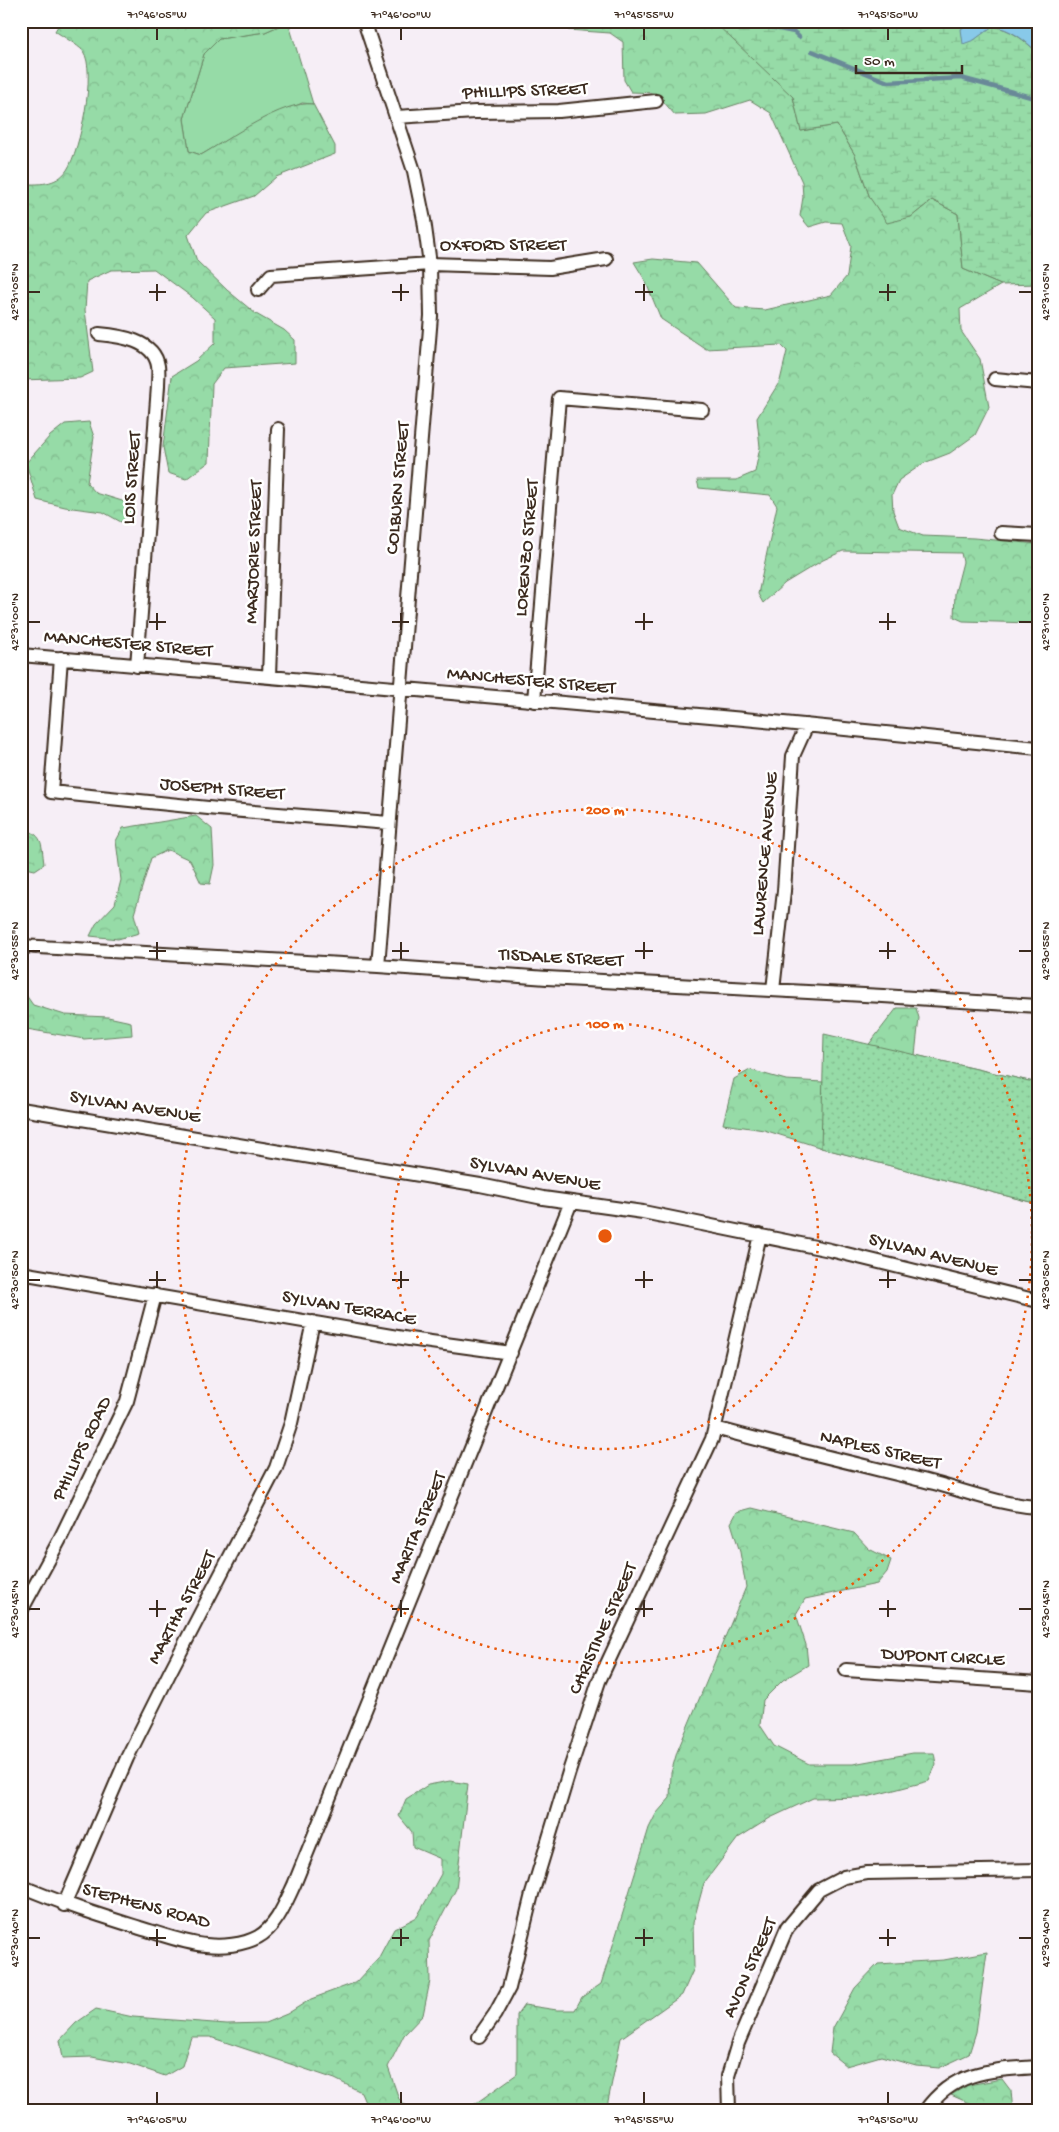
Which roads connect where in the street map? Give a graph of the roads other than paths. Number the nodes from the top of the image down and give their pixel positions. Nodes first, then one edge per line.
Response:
1 (364, 21) edge
2 (656, 101) dead end
3 (396, 117) junction
4 (606, 259) dead end
5 (430, 264) junction
6 (258, 290) dead end
7 (99, 334) dead end
8 (995, 379) dead end
9 (1038, 383) edge
10 (702, 410) dead end
11 (278, 429) dead end
12 (1001, 533) dead end
13 (1038, 535) edge
14 (21, 655) edge
15 (61, 658) junction
16 (137, 666) junction
17 (269, 676) junction
18 (400, 689) junction
19 (534, 701) junction
20 (807, 725) junction
21 (1038, 748) edge
22 (389, 823) junction
23 (21, 946) edge
24 (378, 966) junction
25 (773, 990) junction
26 (1038, 1006) edge
27 (21, 1109) edge
28 (571, 1202) junction
29 (760, 1235) junction
30 (21, 1273) edge
31 (155, 1295) junction
32 (1038, 1301) edge
33 (313, 1322) junction
34 (511, 1353) junction
35 (715, 1428) junction
36 (1038, 1507) edge
37 (21, 1611) edge
38 (846, 1670) dead end
39 (1038, 1683) edge
40 (328, 1801) joint
41 (1038, 1870) edge
42 (21, 1886) edge
43 (64, 1905) junction
44 (479, 2037) dead end
45 (1038, 2067) edge
46 (729, 2111) edge
47 (925, 2111) edge

1 - 3 street, COLBURN STREET
2 - 3 street, PHILLIPS STREET
3 - 5 street, COLBURN STREET
4 - 5 street, OXFORD STREET
5 - 6 street, OXFORD STREET
5 - 18 street, COLBURN STREET
7 - 16 street, LOIS STREET
8 - 9 street
10 - 19 street, LORENZO STREET
11 - 17 street, MARJORIE STREET
12 - 13 street
14 - 15 street, MANCHESTER STREET
15 - 16 street, MANCHESTER STREET
15 - 22 street, JOSEPH STREET
16 - 17 street, MANCHESTER STREET
17 - 18 street, MANCHESTER STREET
18 - 19 street, MANCHESTER STREET
18 - 22 street, COLBURN STREET
19 - 20 street, MANCHESTER STREET
20 - 21 street, MANCHESTER STREET
20 - 25 street, LAWRENCE AVENUE
22 - 24 street, COLBURN STREET
23 - 24 street, TISDALE STREET
24 - 25 street, TISDALE STREET
25 - 26 street, TISDALE STREET
27 - 28 street, SYLVAN AVENUE
28 - 29 street, SYLVAN AVENUE
28 - 34 street
29 - 32 street, SYLVAN AVENUE
29 - 35 street, CHRISTINE STREET
30 - 31 street, SYLVAN TERRACE
31 - 33 street, SYLVAN TERRACE
31 - 37 street, PHILLIPS ROAD
33 - 34 street, SYLVAN TERRACE
33 - 43 street, MARTHA STREET
34 - 40 street, MARITA STREET
35 - 36 street, NAPLES STREET
35 - 44 street, CHRISTINE STREET
38 - 39 street, DUPONT CIRCLE
40 - 43 street, STEPHENS ROAD
41 - 46 street, AVON STREET
42 - 43 street, STEPHENS ROAD
45 - 47 street

